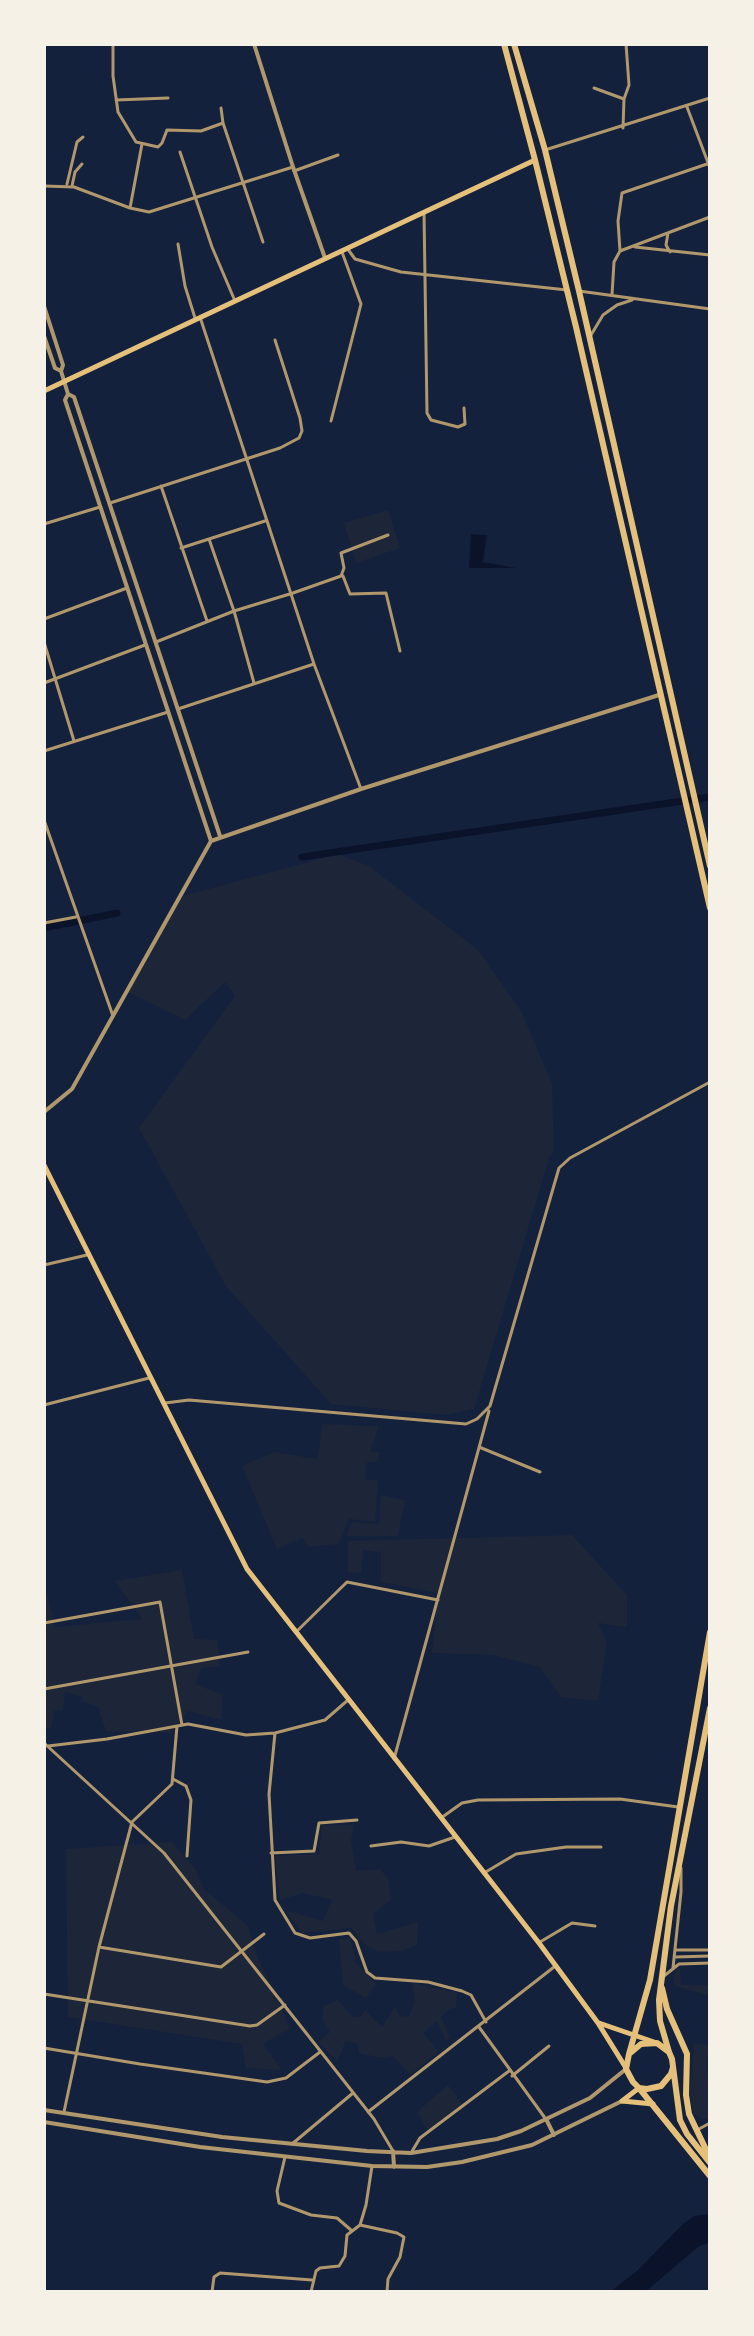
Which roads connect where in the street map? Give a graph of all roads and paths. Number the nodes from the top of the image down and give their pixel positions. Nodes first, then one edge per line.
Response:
1 (113, 44) edge
2 (254, 44) edge
3 (504, 44) edge
4 (514, 44) edge
5 (626, 44) edge
6 (594, 88) dead end
7 (168, 98) dead end
8 (710, 98) edge
9 (624, 99) junction
10 (116, 100) junction
11 (687, 107) junction
12 (221, 108) dead end
13 (223, 123) junction
14 (623, 128) junction
15 (83, 137) dead end
16 (142, 144) junction
17 (545, 150) junction
18 (180, 152) dead end
19 (338, 155) dead end
20 (535, 160) junction
21 (82, 164) dead end
22 (709, 165) edge
23 (293, 169) junction
24 (242, 184) junction
25 (44, 186) edge
26 (69, 186) junction
27 (196, 198) junction
28 (130, 208) junction
29 (424, 212) junction
30 (710, 217) edge
31 (669, 233) junction
32 (263, 242) dead end
33 (178, 244) dead end
34 (632, 247) junction
35 (344, 250) junction
36 (620, 251) junction
37 (670, 252) junction
38 (710, 255) edge
39 (325, 259) junction
40 (424, 276) junction
41 (567, 290) junction
42 (579, 291) junction
43 (612, 295) junction
44 (632, 300) junction
45 (235, 301) junction
46 (44, 306) edge
47 (710, 309) edge
48 (198, 318) junction
49 (44, 336) edge
50 (590, 337) junction
51 (275, 340) dead end
52 (61, 371) junction
53 (65, 382) junction
54 (44, 391) edge
55 (68, 394) junction
56 (464, 408) dead end
57 (331, 421) dead end
58 (246, 458) junction
59 (621, 472) junction
60 (609, 474) junction
61 (161, 486) junction
62 (110, 503) junction
63 (100, 507) junction
64 (267, 520) junction
65 (44, 524) edge
66 (388, 535) dead end
67 (209, 539) junction
68 (181, 548) junction
69 (343, 574) junction
70 (136, 584) junction
71 (127, 588) junction
72 (293, 593) junction
73 (234, 611) junction
74 (44, 619) edge
75 (207, 621) junction
76 (44, 642) edge
77 (156, 642) junction
78 (145, 645) junction
79 (400, 651) dead end
80 (314, 664) junction
81 (55, 679) junction
82 (44, 683) edge
83 (254, 683) junction
84 (659, 695) junction
85 (178, 709) junction
86 (168, 712) junction
87 (74, 742) junction
88 (44, 751) edge
89 (199, 773) junction
90 (190, 776) junction
91 (361, 789) junction
92 (44, 820) edge
93 (220, 837) junction
94 (211, 841) junction
95 (710, 866) edge
96 (710, 908) edge
97 (78, 918) junction
98 (44, 923) edge
99 (113, 1018) junction
100 (710, 1082) edge
101 (44, 1112) edge
102 (44, 1165) edge
103 (90, 1255) junction
104 (44, 1265) edge
105 (152, 1377) junction
106 (165, 1403) junction
107 (44, 1405) edge
108 (490, 1406) junction
109 (479, 1447) junction
110 (540, 1472) dead end
111 (438, 1600) junction
112 (44, 1623) edge
113 (710, 1632) edge
114 (295, 1633) junction
115 (248, 1652) dead end
116 (173, 1664) junction
117 (44, 1689) edge
118 (348, 1700) junction
119 (710, 1708) edge
120 (180, 1726) junction
121 (275, 1733) junction
122 (46, 1745) edge
123 (394, 1759) junction
124 (173, 1779) junction
125 (678, 1807) junction
126 (441, 1818) junction
127 (357, 1820) dead end
128 (132, 1822) junction
129 (455, 1837) junction
130 (371, 1846) dead end
131 (601, 1847) dead end
132 (271, 1853) junction
133 (187, 1856) dead end
134 (681, 1861) junction
135 (484, 1873) junction
136 (595, 1926) dead end
137 (264, 1934) dead end
138 (539, 1943) junction
139 (99, 1947) junction
140 (675, 1950) junction
141 (710, 1950) edge
142 (242, 1951) junction
143 (710, 1956) edge
144 (675, 1957) junction
145 (710, 1963) edge
146 (556, 1966) junction
147 (673, 1968) junction
148 (662, 1979) junction
149 (44, 1994) edge
150 (87, 2001) junction
151 (285, 2005) junction
152 (486, 2022) junction
153 (598, 2023) junction
154 (479, 2027) junction
155 (635, 2035) junction
156 (657, 2043) junction
157 (549, 2046) dead end
158 (44, 2048) edge
159 (321, 2051) junction
160 (669, 2052) junction
161 (75, 2053) junction
162 (629, 2054) junction
163 (673, 2067) junction
164 (626, 2069) junction
165 (509, 2071) junction
166 (512, 2076) junction
167 (639, 2088) junction
168 (353, 2093) junction
169 (622, 2101) junction
170 (653, 2104) junction
171 (44, 2110) edge
172 (368, 2112) junction
173 (64, 2113) junction
174 (547, 2121) junction
175 (44, 2122) edge
176 (710, 2123) edge
177 (62, 2125) junction
178 (696, 2130) junction
179 (554, 2135) junction
180 (292, 2144) junction
181 (393, 2151) junction
182 (411, 2153) junction
183 (285, 2157) junction
184 (710, 2160) edge
185 (372, 2166) junction
186 (394, 2167) junction
187 (710, 2176) edge
188 (360, 2225) junction
189 (351, 2230) junction
190 (312, 2280) junction
191 (212, 2292) edge
192 (311, 2292) edge
193 (387, 2292) edge

1 - 10 street
2 - 23 street
3 - 20 highway
4 - 17 highway
5 - 9 street
6 - 9 street
7 - 10 street
8 - 11 street
9 - 14 street
10 - 16 street
11 - 14 street
11 - 22 street
12 - 13 street
13 - 16 street
13 - 24 street
14 - 17 street
15 - 26 street
16 - 28 street
17 - 20 highway
17 - 42 highway
18 - 27 street
19 - 23 street
20 - 29 main road
20 - 41 highway
21 - 26 street
22 - 36 street
23 - 24 street
23 - 39 street
24 - 27 street
24 - 32 street
25 - 26 street
26 - 28 street
27 - 28 street
27 - 45 street
29 - 35 main road
29 - 40 street
30 - 31 street
31 - 34 street
31 - 37 street
33 - 48 street
34 - 36 street
34 - 37 street
35 - 39 main road
35 - 40 street
35 - 57 street
36 - 43 street
37 - 38 street
39 - 45 main road
40 - 41 street
40 - 56 street
41 - 60 highway
42 - 43 street
42 - 50 highway
43 - 44 street
44 - 47 street
44 - 50 street
45 - 48 main road
46 - 52 street
48 - 53 main road
48 - 58 street
49 - 52 street
50 - 59 highway
51 - 58 street
52 - 53 street
53 - 54 main road
53 - 55 street
55 - 62 street
55 - 63 street
58 - 61 street
58 - 64 street
59 - 60 highway
59 - 95 highway
60 - 84 highway
61 - 62 street
61 - 68 street
62 - 63 street
62 - 70 street
63 - 65 street
63 - 71 street
64 - 67 street
64 - 72 street
66 - 69 street
67 - 68 street
67 - 73 street
68 - 75 street
69 - 72 street
69 - 79 street
70 - 71 street
70 - 77 street
71 - 74 street
71 - 78 street
72 - 73 street
72 - 80 street
73 - 75 street
73 - 83 street
75 - 77 street
76 - 81 street
77 - 78 street
77 - 85 street
78 - 81 street
78 - 86 street
80 - 83 street
80 - 91 street
81 - 82 street
81 - 87 street
83 - 85 street
84 - 91 street
84 - 96 highway
85 - 86 street
85 - 89 street
86 - 87 street
86 - 90 street
87 - 88 street
89 - 90 street
89 - 93 street
90 - 94 street
91 - 93 street
92 - 97 street
93 - 94 street
94 - 99 street
97 - 98 street
97 - 99 street
99 - 101 street
100 - 108 street
102 - 103 main road
103 - 104 street
103 - 105 main road
105 - 106 main road
105 - 107 street
106 - 108 street
106 - 114 main road
108 - 109 street
109 - 110 street
109 - 111 street
111 - 114 street
111 - 123 street
112 - 116 street
113 - 125 highway
114 - 118 main road
115 - 116 street
116 - 117 street
116 - 120 street
118 - 121 street
118 - 123 main road
119 - 134 highway
120 - 121 street
120 - 122 street
120 - 124 street
121 - 132 street
122 - 128 street
123 - 126 main road
124 - 128 street
124 - 133 street
125 - 126 street
125 - 155 highway
126 - 129 main road
127 - 132 street
128 - 139 street
128 - 142 street
129 - 130 street
129 - 135 main road
131 - 135 street
132 - 152 street
134 - 140 street
134 - 148 highway
135 - 138 main road
136 - 138 street
137 - 142 street
138 - 146 main road
139 - 142 street
139 - 150 street
140 - 141 street
140 - 144 street
142 - 151 street
143 - 144 street
144 - 147 street
145 - 147 street
146 - 152 street
146 - 153 main road
147 - 148 street
148 - 160 highway
148 - 178 highway
149 - 150 street
150 - 151 street
150 - 161 street
151 - 159 street
152 - 154 street
153 - 155 main road
153 - 164 main road
154 - 165 street
154 - 172 street
155 - 156 main road
155 - 162 highway
156 - 160 highway
156 - 162 highway
157 - 166 street
158 - 161 street
159 - 161 street
159 - 168 street
160 - 163 highway
161 - 173 street
162 - 164 highway
163 - 167 highway
163 - 184 highway
164 - 167 highway
164 - 174 street
165 - 166 street
165 - 182 street
166 - 174 street
167 - 169 main road
167 - 170 highway
168 - 172 street
168 - 180 street
169 - 170 main road
169 - 179 street
170 - 187 highway
171 - 173 street
172 - 181 street
173 - 177 street
173 - 180 street
174 - 179 street
174 - 182 street
175 - 177 street
176 - 178 street
177 - 183 street
178 - 184 highway
179 - 186 street
180 - 181 street
181 - 182 street
181 - 186 street
183 - 185 street
183 - 189 street
185 - 186 street
185 - 188 street
188 - 189 street
188 - 193 street
189 - 190 street
190 - 191 street
190 - 192 street

